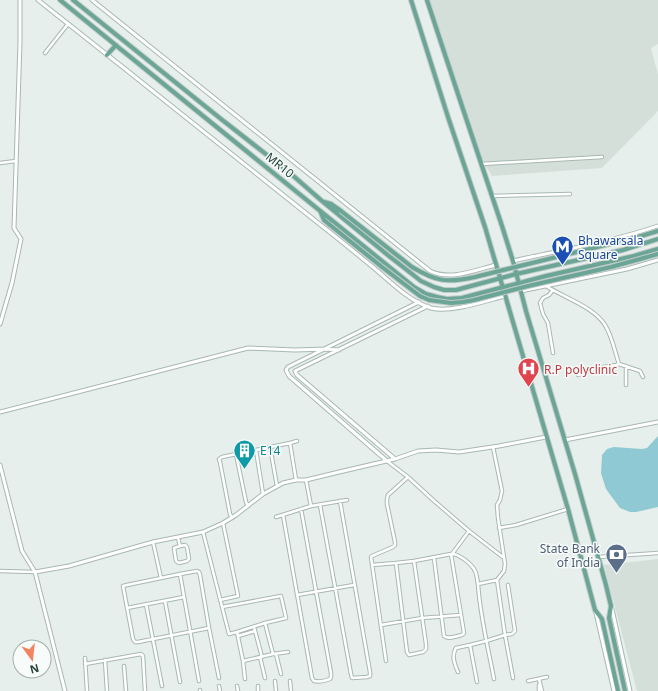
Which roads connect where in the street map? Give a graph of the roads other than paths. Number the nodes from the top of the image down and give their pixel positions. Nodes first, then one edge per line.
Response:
1 (20, 0) edge
2 (38, 0) edge
3 (60, 0) edge
4 (73, 0) edge
5 (92, 0) edge
6 (411, 0) edge
7 (427, 0) edge
8 (68, 24) junction
9 (116, 45) junction
10 (45, 53) dead end
11 (108, 55) junction
12 (602, 157) dead end
13 (16, 161) junction
14 (0, 163) edge
15 (481, 164) junction
16 (570, 194) dead end
17 (492, 196) junction
18 (322, 201) junction
19 (320, 211) junction
20 (658, 226) edge
21 (658, 231) edge
22 (658, 239) edge
23 (658, 249) edge
24 (658, 254) edge
25 (658, 260) edge
26 (513, 261) junction
27 (496, 265) junction
28 (516, 274) junction
29 (500, 278) junction
30 (518, 284) junction
31 (546, 285) junction
32 (503, 288) junction
33 (553, 290) junction
34 (520, 291) junction
35 (505, 296) junction
36 (419, 302) junction
37 (428, 306) junction
38 (0, 324) edge
39 (326, 349) junction
40 (339, 350) junction
41 (553, 353) dead end
42 (619, 364) junction
43 (626, 366) junction
44 (578, 375) dead end
45 (642, 377) dead end
46 (626, 385) dead end
47 (0, 412) edge
48 (658, 422) edge
49 (546, 437) junction
50 (564, 440) junction
51 (297, 441) dead end
52 (290, 443) junction
53 (270, 447) junction
54 (493, 447) junction
55 (256, 450) junction
56 (236, 454) junction
57 (395, 459) junction
58 (387, 461) junction
59 (0, 465) edge
60 (408, 477) junction
61 (296, 480) junction
62 (306, 480) junction
63 (277, 487) junction
64 (264, 494) junction
65 (348, 500) dead end
66 (340, 501) junction
67 (320, 505) junction
68 (248, 506) junction
69 (311, 506) junction
70 (301, 509) junction
71 (568, 509) junction
72 (283, 515) junction
73 (276, 517) dead end
74 (232, 518) junction
75 (223, 523) junction
76 (499, 528) junction
77 (469, 531) junction
78 (203, 532) junction
79 (178, 538) junction
80 (153, 542) junction
81 (180, 546) junction
82 (658, 553) edge
83 (451, 554) junction
84 (598, 557) junction
85 (434, 558) junction
86 (505, 558) junction
87 (414, 561) junction
88 (396, 563) junction
89 (372, 565) junction
90 (0, 571) edge
91 (35, 572) junction
92 (180, 574) junction
93 (161, 578) junction
94 (497, 580) junction
95 (478, 584) junction
96 (354, 585) junction
97 (508, 585) dead end
98 (335, 588) junction
99 (316, 592) junction
100 (297, 595) junction
101 (184, 597) junction
102 (220, 600) junction
103 (165, 601) junction
104 (146, 604) junction
105 (611, 606) junction
106 (222, 607) junction
107 (127, 608) junction
108 (595, 610) junction
109 (461, 615) junction
110 (442, 616) junction
111 (422, 618) junction
112 (403, 622) junction
113 (265, 623) junction
114 (381, 625) junction
115 (254, 627) junction
116 (209, 628) junction
117 (255, 631) junction
118 (190, 632) junction
119 (237, 632) junction
120 (171, 636) junction
121 (238, 636) junction
122 (505, 636) junction
123 (153, 639) junction
124 (486, 642) junction
125 (470, 645) junction
126 (288, 652) dead end
127 (274, 654) junction
128 (261, 657) junction
129 (85, 658) dead end
130 (105, 660) junction
131 (243, 661) junction
132 (386, 661) dead end
133 (85, 664) junction
134 (124, 666) dead end
135 (458, 672) dead end
136 (281, 674) dead end
137 (547, 677) dead end
138 (219, 678) dead end
139 (265, 678) dead end
140 (513, 678) dead end
141 (245, 679) dead end
142 (494, 679) dead end
143 (539, 679) junction
144 (199, 681) dead end
145 (275, 681) dead end
146 (290, 681) dead end
147 (528, 681) dead end
148 (180, 682) dead end
149 (477, 682) dead end
150 (162, 686) dead end
151 (219, 686) dead end
152 (237, 686) dead end
153 (258, 686) dead end
154 (65, 691) edge
155 (87, 691) edge
156 (107, 691) edge
157 (126, 691) edge
158 (146, 691) edge
159 (220, 691) edge
160 (238, 691) edge
161 (258, 691) edge
162 (276, 691) edge
163 (291, 691) edge
164 (540, 691) edge
165 (614, 691) edge
166 (618, 691) edge
167 (625, 691) edge
168 (630, 691) edge

1 - 13 street
2 - 8 street
3 - 9 main road, MR10
4 - 18 main road, MR10
5 - 27 street
6 - 27 main road
7 - 15 main road
8 - 10 street
8 - 11 street
9 - 11 main road
9 - 19 main road, MR10
11 - 36 street
12 - 15 street
13 - 14 street
13 - 38 street
15 - 17 main road
16 - 17 street
17 - 26 main road
18 - 21 main road, bridge
18 - 29 main road, MR10
19 - 24 main road, bridge
19 - 32 main road, MR10
20 - 26 street
22 - 28 main road, MR10
23 - 30 main road, MR10
25 - 31 street
26 - 28 main road
27 - 29 main road
28 - 29 main road, MR10
28 - 30 main road
29 - 32 main road
30 - 32 main road, MR10
30 - 34 main road
31 - 33 street
31 - 34 street
32 - 35 main road
33 - 41 street
33 - 42 street
34 - 50 main road
35 - 37 street
35 - 49 main road
36 - 37 street
36 - 39 street
37 - 40 street
39 - 40 street
39 - 47 street
39 - 58 street
40 - 57 street
42 - 43 street
42 - 44 street
43 - 45 street
43 - 46 street
48 - 50 street
49 - 54 street
49 - 71 main road
50 - 84 main road
51 - 52 street
52 - 53 street
52 - 61 street
53 - 55 street
53 - 63 street
54 - 57 street
54 - 76 street
55 - 56 street
55 - 64 street
56 - 68 street
56 - 74 street
57 - 58 street
58 - 60 street
58 - 62 street
59 - 91 street
60 - 77 street
60 - 89 street
61 - 62 street
61 - 63 street
62 - 69 street
63 - 64 street
64 - 68 street
65 - 66 street
66 - 67 street
66 - 96 street
67 - 69 street
67 - 98 street
68 - 74 street
69 - 70 street
70 - 72 street
70 - 99 street
71 - 76 street
71 - 108 main road
72 - 73 street
72 - 100 street
74 - 75 street
75 - 78 street
75 - 102 street
76 - 86 street
77 - 83 street
77 - 86 street
78 - 79 street
78 - 102 street
79 - 80 street
79 - 81 street
80 - 91 street
80 - 93 street
81 - 81 street
82 - 84 street
83 - 85 street
83 - 95 street
83 - 109 street
84 - 105 main road
85 - 87 street
85 - 110 street
86 - 94 street
87 - 88 street
87 - 111 street
88 - 89 street
88 - 112 street
89 - 114 street
90 - 91 street
91 - 154 street
92 - 93 street
92 - 101 street
92 - 116 street
93 - 107 street
94 - 95 street
94 - 122 street
95 - 124 street
96 - 98 street
96 - 98 street
97 - 122 street
98 - 99 street
99 - 100 street
99 - 100 street
101 - 103 street
101 - 118 street
102 - 106 street
103 - 104 street
103 - 120 street
104 - 107 street
104 - 123 street
105 - 167 main road
105 - 168 street
106 - 113 street
106 - 119 street
107 - 123 street
108 - 165 street
108 - 166 main road
109 - 110 street
109 - 110 street
110 - 111 street
111 - 112 street
111 - 112 street
112 - 114 street
113 - 115 street
113 - 127 street
114 - 132 street
115 - 117 street
115 - 119 street
116 - 118 street
116 - 138 street
117 - 121 street
117 - 128 street
118 - 120 street
118 - 144 street
119 - 121 street
120 - 123 street
120 - 148 street
121 - 131 street
122 - 124 street
122 - 140 street
123 - 150 street
124 - 125 street
124 - 142 street
125 - 135 street
125 - 149 street
126 - 127 street
127 - 128 street
127 - 136 street
128 - 131 street
128 - 139 street
129 - 133 street
130 - 133 street
130 - 156 street
130 - 158 street
131 - 141 street
133 - 155 street
134 - 157 street
137 - 143 street
143 - 147 street
143 - 164 street
145 - 162 street
146 - 163 street
151 - 159 street
152 - 160 street
153 - 161 street

